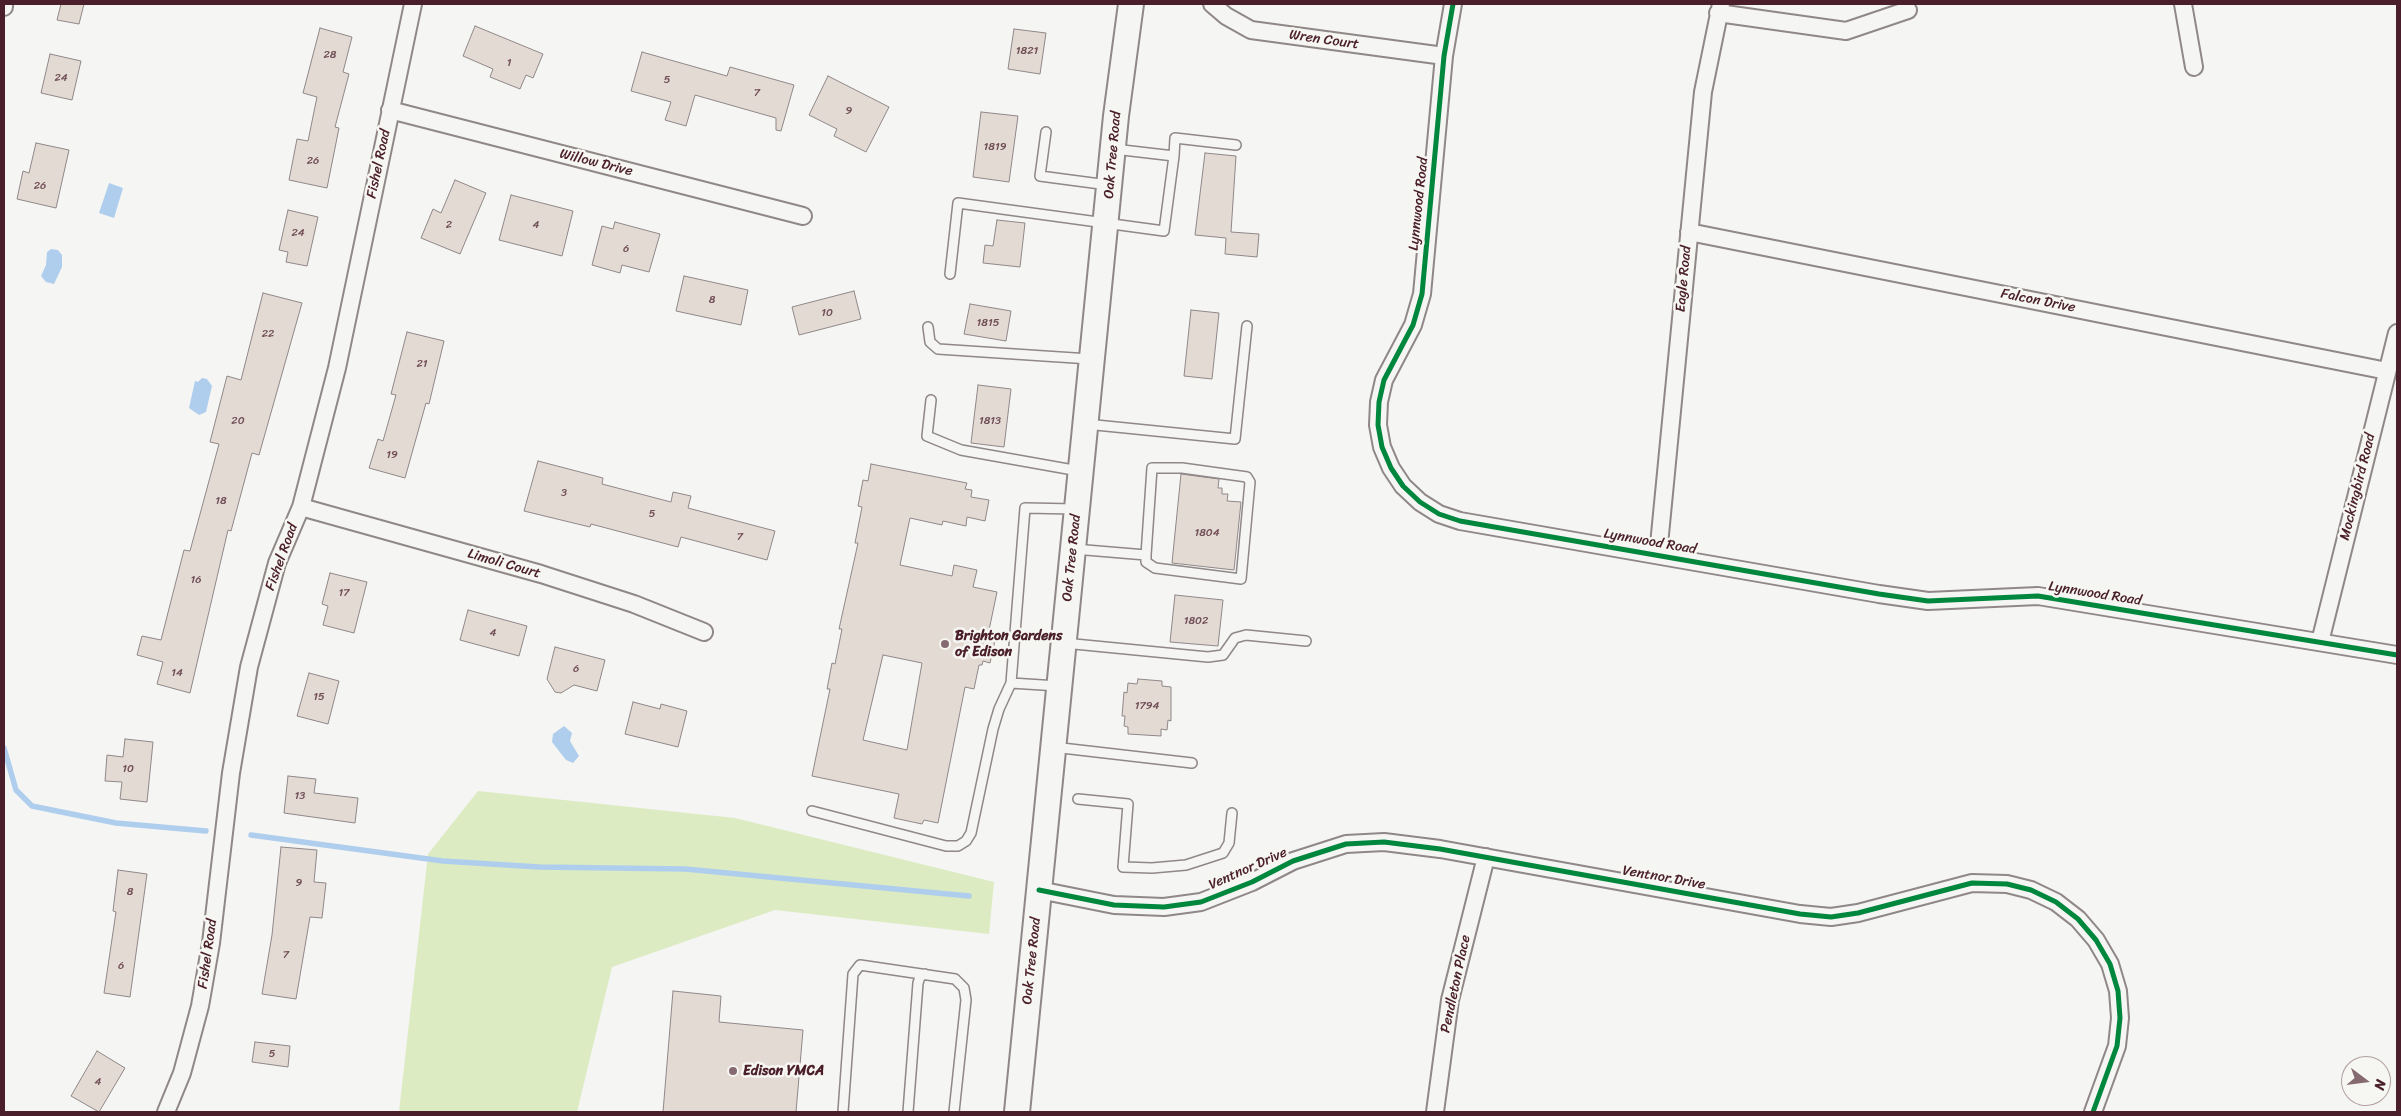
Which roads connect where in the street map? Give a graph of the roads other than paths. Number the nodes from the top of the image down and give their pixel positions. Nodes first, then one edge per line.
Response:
1 (413, 4) edge
2 (1131, 4) edge
3 (1212, 4) edge
4 (1453, 4) edge
5 (2183, 4) edge
6 (1720, 8) edge
7 (1908, 10) dead end
8 (1444, 56) junction
9 (2194, 67) dead end
10 (390, 110) junction
11 (1046, 132) dead end
12 (1236, 145) dead end
13 (1114, 149) junction
14 (1174, 156) junction
15 (1110, 186) junction
16 (803, 216) dead end
17 (1107, 224) junction
18 (1689, 232) junction
19 (950, 274) dead end
20 (1247, 326) dead end
21 (928, 327) dead end
22 (2397, 333) edge
23 (1093, 359) junction
24 (2387, 371) junction
25 (931, 400) dead end
26 (1086, 424) junction
27 (1082, 471) junction
28 (301, 507) junction
29 (1078, 509) junction
30 (1073, 548) junction
31 (1146, 555) junction
32 (1658, 555) junction
33 (704, 632) dead end
34 (1306, 641) dead end
35 (2320, 642) junction
36 (1064, 643) junction
37 (2397, 655) edge
38 (1011, 683) junction
39 (1059, 686) junction
40 (1053, 747) junction
41 (1192, 763) dead end
42 (1078, 799) dead end
43 (812, 811) dead end
44 (1232, 813) dead end
45 (1486, 857) junction
46 (1039, 890) junction
47 (925, 974) junction
48 (166, 1112) edge
49 (843, 1112) edge
50 (908, 1112) edge
51 (954, 1112) edge
52 (1017, 1112) edge
53 (1435, 1112) edge
54 (2093, 1112) edge

1 - 10 street, Fishel Road
2 - 13 main road, Oak Tree Road
3 - 8 street, Wren Court
4 - 8 street, Lynnwood Road
5 - 9 street
6 - 7 street
6 - 18 street, Eagle Road
8 - 32 street, Lynnwood Road
10 - 16 street, Willow Drive
10 - 28 street, Fishel Road
11 - 15 lane
12 - 14 lane
13 - 14 lane
13 - 15 main road, Oak Tree Road
14 - 17 lane
15 - 17 main road, Oak Tree Road
17 - 19 lane
17 - 23 main road, Oak Tree Road
18 - 24 street, Falcon Drive
18 - 32 street, Eagle Road
20 - 26 lane
21 - 23 lane
22 - 24 street, Mockingbird Road
23 - 26 main road, Oak Tree Road
24 - 35 street, Mockingbird Road
25 - 27 lane
26 - 27 main road, Oak Tree Road
27 - 29 main road, Oak Tree Road
28 - 33 street, Limoli Court
28 - 48 street, Fishel Road
29 - 30 main road, Oak Tree Road
29 - 38 lane
30 - 31 lane
30 - 36 main road, Oak Tree Road
31 - 31 lane
32 - 35 street, Lynnwood Road
34 - 36 lane
35 - 37 street, Lynnwood Road
36 - 39 main road, Oak Tree Road
38 - 39 lane
38 - 43 lane
39 - 40 main road, Oak Tree Road
40 - 41 lane
40 - 46 main road, Oak Tree Road
42 - 44 lane
45 - 46 street, Ventnor Drive
45 - 53 street, Pendleton Place
45 - 54 street, Ventnor Drive
46 - 52 main road, Oak Tree Road
47 - 49 lane
47 - 50 lane
47 - 51 lane

